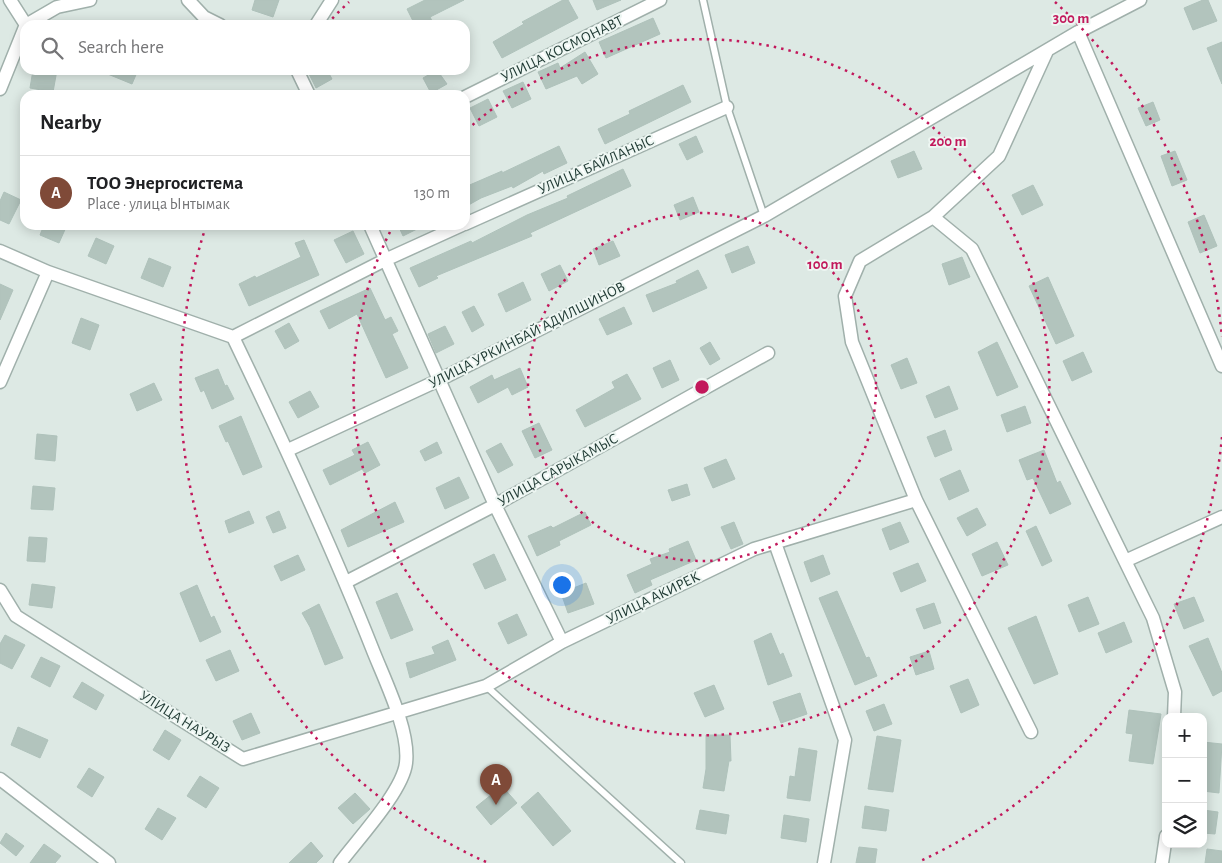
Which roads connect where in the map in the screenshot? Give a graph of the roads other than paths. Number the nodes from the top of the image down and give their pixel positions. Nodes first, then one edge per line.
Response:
1 (10, 0) edge
2 (90, 0) edge
3 (188, 0) edge
4 (332, 0) edge
5 (660, 0) edge
6 (703, 0) edge
7 (1140, 0) edge
8 (22, 20) edge
9 (35, 20) edge
10 (211, 20) edge
11 (319, 20) edge
12 (1078, 32) junction
13 (20, 41) edge
14 (1047, 51) junction
15 (299, 75) edge
16 (0, 89) edge
17 (307, 90) edge
18 (470, 95) edge
19 (727, 107) junction
20 (764, 216) junction
21 (933, 217) junction
22 (470, 221) edge
23 (372, 230) edge
24 (451, 230) edge
25 (0, 251) edge
26 (385, 260) junction
27 (48, 272) junction
28 (233, 336) junction
29 (768, 353) dead end
30 (1222, 366) edge
31 (439, 380) junction
32 (0, 382) edge
33 (288, 450) junction
34 (916, 500) junction
35 (495, 505) junction
36 (1222, 517) edge
37 (775, 543) junction
38 (1125, 561) junction
39 (346, 582) junction
40 (0, 590) edge
41 (562, 642) junction
42 (486, 686) junction
43 (398, 713) junction
44 (1174, 713) edge
45 (1031, 732) dead end
46 (0, 779) edge
47 (1164, 848) edge
48 (109, 863) edge
49 (340, 863) edge
50 (681, 863) edge
51 (824, 863) edge
52 (1162, 863) edge

1 - 8 street
2 - 9 street
3 - 10 street
4 - 11 street
5 - 18 street, УЛИЦА КОСМОНАВТ
6 - 19 lane
7 - 12 street, УЛИЦА УРКИНБАЙ АДИЛШИНОВ
12 - 14 street, УЛИЦА УРКИНБАЙ АДИЛШИНОВ
12 - 30 street
13 - 16 street
14 - 20 street, УЛИЦА УРКИНБАЙ АДИЛШИНОВ
14 - 21 street
15 - 17 street
19 - 20 lane
19 - 22 street, УЛИЦА БАЙЛАНЫС
20 - 31 street, УЛИЦА УРКИНБАЙ АДИЛШИНОВ
21 - 34 street
21 - 38 street
23 - 26 street
24 - 26 street, УЛИЦА БАЙЛАНЫС
25 - 27 street
26 - 28 street, УЛИЦА БАЙЛАНЫС
26 - 31 street
27 - 28 street
27 - 32 street
28 - 33 street
29 - 35 street, УЛИЦА САРЫКАМЫС
31 - 33 street, УЛИЦА УРКИНБАЙ АДИЛШИНОВ
31 - 35 street
33 - 39 street
34 - 37 street, УЛИЦА АКИРЕК
34 - 45 street
35 - 39 street, УЛИЦА САРЫКАМЫС
35 - 41 street
36 - 38 street
37 - 41 street, УЛИЦА АКИРЕК
37 - 51 street
38 - 44 street
39 - 43 street
40 - 43 street, УЛИЦА НАУРЫЗ
41 - 42 street, УЛИЦА АКИРЕК
42 - 43 street, УЛИЦА АКИРЕК
42 - 50 lane
43 - 49 street
46 - 48 street
47 - 52 street

